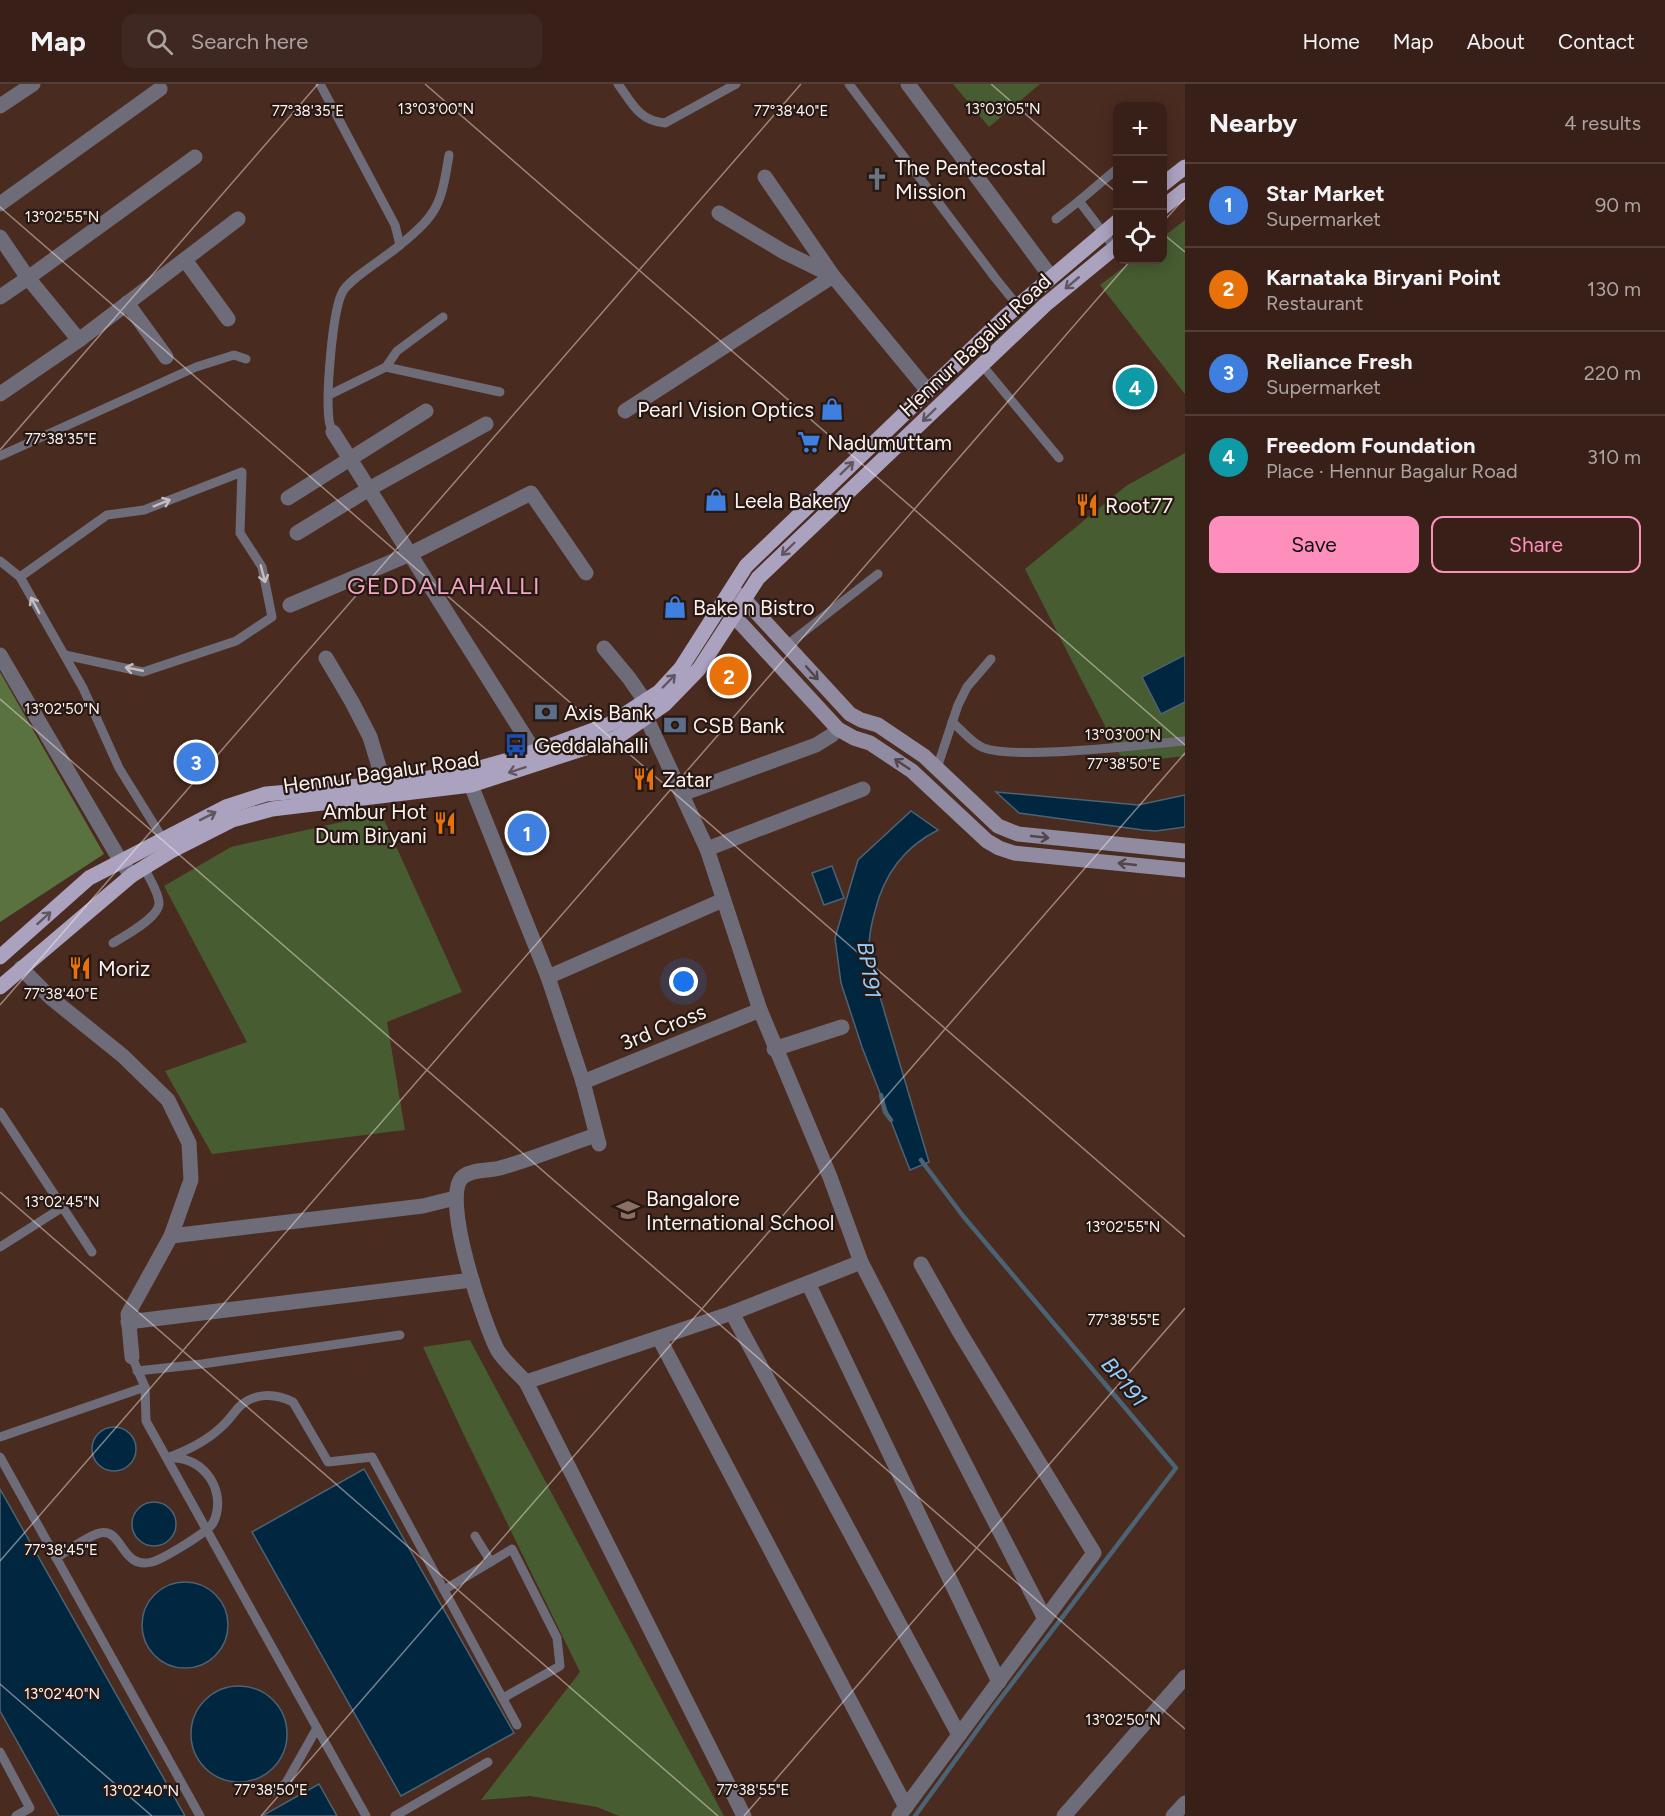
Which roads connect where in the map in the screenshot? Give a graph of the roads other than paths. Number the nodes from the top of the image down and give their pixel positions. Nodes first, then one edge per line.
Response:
1 (33, 84) edge
2 (320, 84) edge
3 (618, 84) edge
4 (736, 84) edge
5 (849, 84) edge
6 (908, 84) edge
7 (160, 89) dead end
8 (0, 106) edge
9 (449, 155) dead end
10 (195, 158) dead end
11 (1185, 167) edge
12 (1113, 172) edge
13 (765, 177) dead end
14 (1167, 181) edge
15 (1185, 190) edge
16 (1079, 201) junction
17 (0, 204) edge
18 (1167, 204) edge
19 (719, 213) dead end
20 (238, 219) dead end
21 (1056, 219) dead end
22 (1113, 225) edge
23 (1103, 233) junction
24 (0, 237) edge
25 (1113, 243) edge
26 (400, 245) junction
27 (1113, 248) edge
28 (185, 260) junction
29 (833, 276) junction
30 (1051, 277) junction
31 (28, 278) junction
32 (0, 297) edge
33 (127, 303) junction
34 (1018, 306) junction
35 (443, 317) dead end
36 (228, 319) dead end
37 (79, 340) junction
38 (166, 357) dead end
39 (246, 359) dead end
40 (982, 365) junction
41 (386, 367) junction
42 (927, 390) junction
43 (500, 392) dead end
44 (0, 394) edge
45 (329, 395) junction
46 (426, 411) dead end
47 (625, 411) dead end
48 (486, 424) dead end
49 (333, 432) joint
50 (0, 456) edge
51 (350, 458) junction
52 (1059, 458) dead end
53 (369, 489) junction
54 (288, 498) dead end
55 (297, 533) dead end
56 (410, 554) junction
57 (0, 561) edge
58 (586, 573) dead end
59 (878, 574) dead end
60 (20, 576) junction
61 (731, 590) junction
62 (744, 598) junction
63 (291, 605) dead end
64 (727, 610) junction
65 (787, 645) junction
66 (604, 648) dead end
67 (0, 655) edge
68 (65, 655) junction
69 (326, 658) dead end
70 (991, 659) dead end
71 (645, 709) junction
72 (952, 722) junction
73 (832, 735) dead end
74 (1185, 741) edge
75 (538, 757) junction
76 (937, 768) junction
77 (470, 778) junction
78 (384, 783) junction
79 (863, 789) dead end
80 (682, 794) junction
81 (163, 839) junction
82 (707, 849) junction
83 (1185, 851) edge
84 (120, 860) junction
85 (1185, 870) edge
86 (138, 871) junction
87 (723, 900) junction
88 (113, 943) dead end
89 (0, 957) edge
90 (21, 968) junction
91 (548, 977) junction
92 (0, 987) edge
93 (760, 1010) junction
94 (842, 1027) dead end
95 (774, 1049) junction
96 (583, 1082) junction
97 (0, 1112) edge
98 (455, 1198) junction
99 (63, 1208) junction
100 (171, 1236) junction
101 (0, 1247) edge
102 (92, 1252) dead end
103 (861, 1262) junction
104 (921, 1264) dead end
105 (472, 1280) junction
106 (808, 1283) junction
107 (732, 1313) junction
108 (128, 1322) junction
109 (400, 1335) dead end
110 (659, 1338) junction
111 (135, 1364) junction
112 (526, 1382) junction
113 (145, 1388) junction
114 (0, 1437) edge
115 (0, 1457) edge
116 (167, 1458) junction
117 (207, 1531) junction
118 (476, 1536) dead end
119 (56, 1558) junction
120 (490, 1562) junction
121 (444, 1590) junction
122 (1045, 1619) junction
123 (1185, 1677) edge
124 (999, 1682) junction
125 (503, 1698) junction
126 (517, 1725) dead end
127 (317, 1728) junction
128 (959, 1735) junction
129 (0, 1752) edge
130 (488, 1762) dead end
131 (273, 1791) dead end
132 (1185, 1803) edge
133 (903, 1811) edge
134 (33, 1812) edge
135 (16, 1816) edge
136 (201, 1816) edge
137 (366, 1816) edge
138 (395, 1816) edge
139 (744, 1816) edge
140 (1064, 1816) edge
141 (1173, 1816) edge

1 - 8 street
2 - 26 lane
3 - 4 lane
5 - 34 lane
6 - 30 street
7 - 17 street
9 - 26 lane
10 - 31 street
11 - 14 main road
12 - 16 lane
13 - 29 street
15 - 18 main road
16 - 21 lane
16 - 23 lane
19 - 29 street
20 - 28 street
22 - 23 main road, Hennur Bagalur Road
23 - 25 lane
23 - 30 main road, Hennur Bagalur Road
24 - 31 street
26 - 45 lane
27 -> 40 main road, Hennur Bagalur Road
28 - 33 street
28 - 36 street
29 - 42 street
29 - 47 street
30 - 34 main road, Hennur Bagalur Road
31 - 32 street
31 - 37 street
33 - 37 street
33 - 38 street
34 - 42 main road, Hennur Bagalur Road
35 - 41 lane
37 - 44 street
39 - 50 lane
40 - 52 lane
40 -> 62 main road, Hennur Bagalur Road
41 - 43 lane
41 - 45 lane
61 -> 42 main road, Hennur Bagalur Road
45 - 49 lane
46 - 51 street
48 - 53 street
49 - 51 street
51 - 53 street
51 - 54 street
53 - 55 street
53 - 56 street
56 - 58 street
56 - 63 street
56 - 75 street
57 - 60 lane
59 - 65 lane
68 -> 60 lane
60 -> 68 lane
61 - 62 main road
61 - 64 main road, Hennur Bagalur Road
62 - 64 main road, Hennur Bagalur Road
62 - 65 main road
64 - 71 main road, Hennur Bagalur Road
85 -> 64 main road
65 -> 76 main road
66 - 71 street
67 - 84 street
68 - 81 lane
69 - 78 street
70 - 72 lane
71 - 75 main road, Hennur Bagalur Road
71 - 80 street
72 - 74 lane
72 - 76 lane
73 - 80 street
75 - 77 main road, Hennur Bagalur Road
76 -> 83 main road
77 - 78 main road, Hennur Bagalur Road
77 - 86 main road, Hennur Bagalur Road
77 - 91 street
81 -> 78 main road, Hennur Bagalur Road
79 - 82 street
80 - 82 street
81 - 84 main road, Hennur Bagalur Road
82 - 87 street
84 - 86 street
89 -> 84 main road, Hennur Bagalur Road
86 - 88 lane
86 - 90 main road, Hennur Bagalur Road
87 - 91 street
87 - 93 street
90 - 92 main road, Hennur Bagalur Road
90 - 100 street
91 - 96 street
93 - 95 street
93 - 96 street, 3rd Cross
94 - 95 street
95 - 103 street
96 - 98 street
97 - 99 lane
98 - 100 street
98 - 105 street
99 - 101 lane
99 - 102 lane
100 - 108 street
103 - 106 street
103 - 122 street
104 - 122 street
105 - 108 street
105 - 112 street
106 - 107 street
106 - 124 street
107 - 110 street
107 - 128 street
108 - 111 street
109 - 111 lane
110 - 112 street
110 - 133 street
111 - 113 lane
112 - 139 street
113 - 114 lane
113 - 116 lane
115 - 119 lane
116 - 117 lane
116 - 117 lane
116 - 121 lane
117 - 119 lane
117 - 127 lane
118 - 120 lane
119 - 136 lane
120 - 121 lane
120 - 125 lane
121 - 125 lane
122 - 124 street
123 - 140 street
124 - 128 street
125 - 126 lane
127 - 131 lane
127 - 137 lane
128 - 133 street
129 - 134 lane
130 - 138 lane
132 - 141 street
134 - 135 lane

